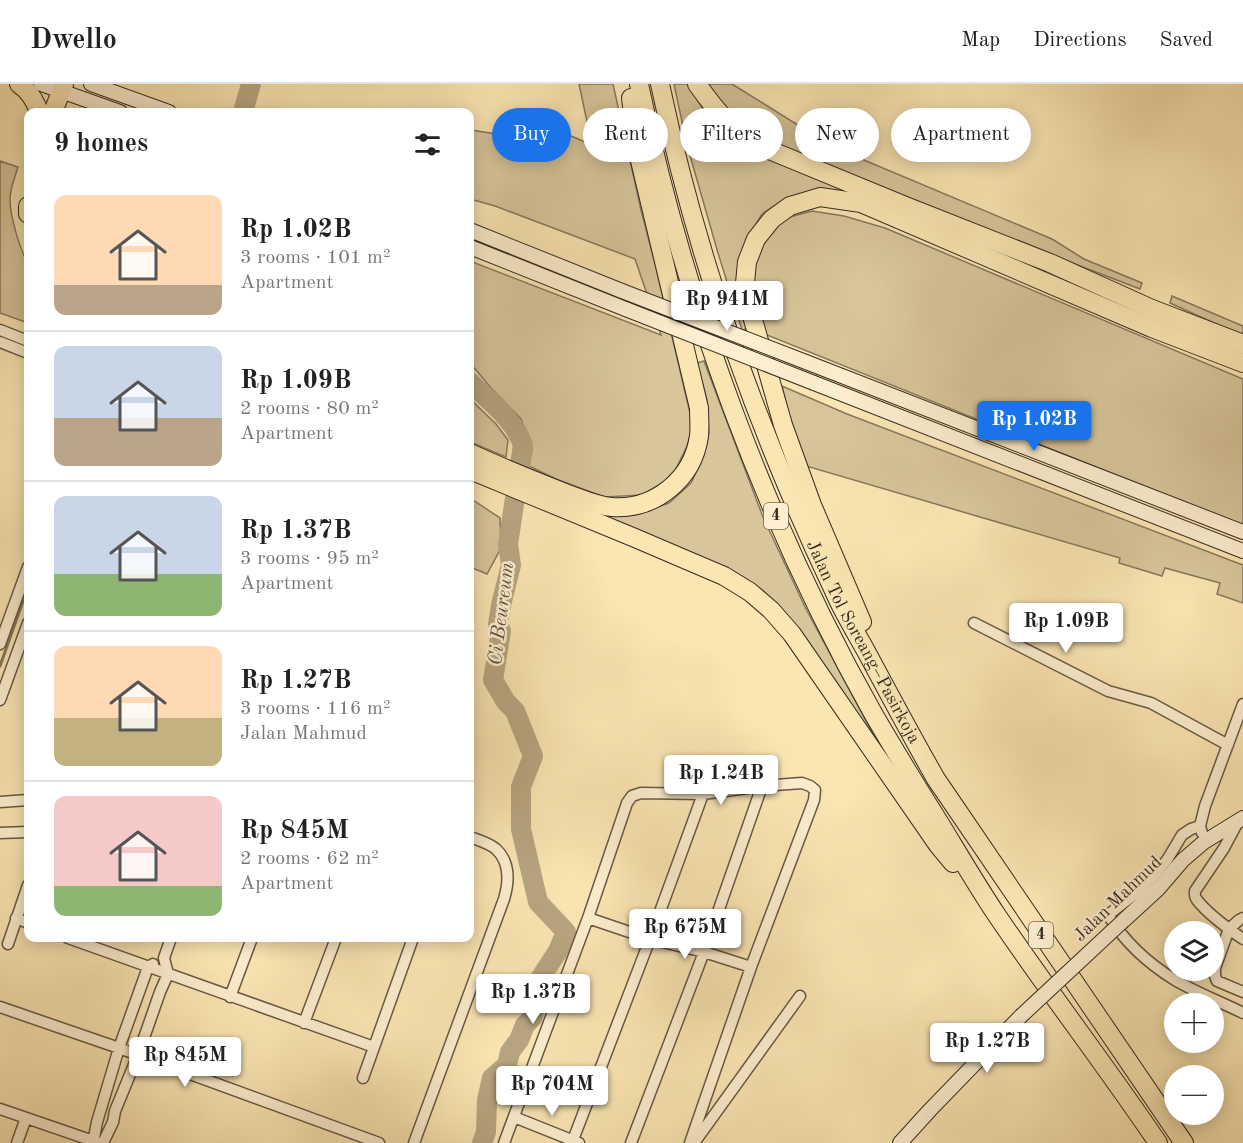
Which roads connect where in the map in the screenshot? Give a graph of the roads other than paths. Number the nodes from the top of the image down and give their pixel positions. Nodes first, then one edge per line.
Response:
1 (19, 84) edge
2 (41, 84) edge
3 (91, 84) edge
4 (630, 84) edge
5 (639, 84) edge
6 (660, 84) edge
7 (698, 84) edge
8 (68, 88) edge
9 (38, 108) edge
10 (56, 108) edge
11 (66, 108) edge
12 (111, 108) edge
13 (158, 108) edge
14 (474, 232) edge
15 (474, 249) edge
16 (0, 330) edge
17 (24, 339) edge
18 (0, 342) edge
19 (1243, 344) edge
20 (24, 351) edge
21 (1243, 363) edge
22 (474, 456) edge
23 (474, 470) edge
24 (493, 472) junction
25 (551, 496) junction
26 (1243, 532) edge
27 (1243, 551) edge
28 (24, 578) edge
29 (974, 622) dead end
30 (24, 634) edge
31 (0, 644) edge
32 (0, 700) edge
33 (1242, 711) edge
34 (904, 723) junction
35 (1228, 745) junction
36 (762, 786) junction
37 (703, 794) junction
38 (24, 800) edge
39 (0, 802) edge
40 (1241, 819) edge
41 (1200, 826) junction
42 (24, 832) edge
43 (0, 833) edge
44 (474, 839) edge
45 (1204, 842) junction
46 (24, 896) edge
47 (995, 913) junction
48 (16, 918) junction
49 (588, 918) junction
50 (1243, 918) edge
51 (24, 921) edge
52 (1229, 929) junction
53 (650, 939) junction
54 (1243, 939) edge
55 (92, 942) edge
56 (170, 942) edge
57 (251, 942) edge
58 (334, 942) edge
59 (412, 942) edge
60 (8, 944) dead end
61 (704, 952) junction
62 (164, 958) junction
63 (148, 967) junction
64 (751, 968) junction
65 (168, 974) junction
66 (1243, 992) edge
67 (800, 996) dead end
68 (230, 997) junction
69 (0, 1007) edge
70 (1243, 1013) edge
71 (304, 1023) junction
72 (374, 1047) junction
73 (119, 1048) junction
74 (138, 1055) junction
75 (363, 1078) dead end
76 (0, 1109) edge
77 (514, 1117) junction
78 (26, 1118) junction
79 (97, 1142) edge
80 (576, 1142) edge
81 (17, 1143) edge
82 (379, 1143) edge
83 (414, 1143) edge
84 (504, 1143) edge
85 (631, 1143) edge
86 (692, 1143) edge
87 (900, 1143) edge
88 (1158, 1143) edge
89 (1184, 1143) edge

1 - 9 highway
2 - 8 main road
3 - 13 main road
4 - 25 highway
5 - 47 highway, Jalan Tol Soreang–Pasirkoja / 4
6 - 34 highway, Jalan Tol Soreang–Pasirkoja / 4
7 - 19 highway
8 - 10 highway
8 - 11 highway
8 - 12 main road
14 - 26 main road, bridge
15 - 27 main road, bridge
16 - 17 street
18 - 20 street
21 - 34 highway
22 - 24 highway
23 - 24 highway
24 - 25 highway
25 - 47 highway
28 - 31 street
29 - 35 street
30 - 32 street
33 - 35 street
34 - 89 highway, Jalan Tol Soreang–Pasirkoja / 4
35 - 41 street
36 - 37 street
36 - 61 street
36 - 64 street
37 - 49 street
37 - 53 street
38 - 39 street
40 - 45 main road, Jalan Mahmud
40 - 52 street
41 - 45 street
41 - 70 street
42 - 43 street
44 - 83 street
45 - 87 main road, Jalan Mahmud, bridge
46 - 48 street
47 - 88 highway, Jalan Tol Soreang–Pasirkoja / 4
48 - 51 street
48 - 60 street
49 - 53 street
49 - 77 street
50 - 52 street
52 - 54 street
52 - 66 street
53 - 61 street
53 - 80 street
55 - 63 street
56 - 62 street
57 - 68 street
58 - 71 street
59 - 72 street
61 - 64 street
61 - 85 street
62 - 63 street
62 - 65 street
63 - 65 street
63 - 73 street
64 - 86 street
65 - 68 street
65 - 74 street
67 - 86 street
68 - 71 street
69 - 73 street
71 - 72 street
72 - 75 street
73 - 74 street
73 - 79 street
74 - 79 street
74 - 82 street
76 - 78 street
77 - 80 street
77 - 84 street
78 - 79 street
78 - 81 street

